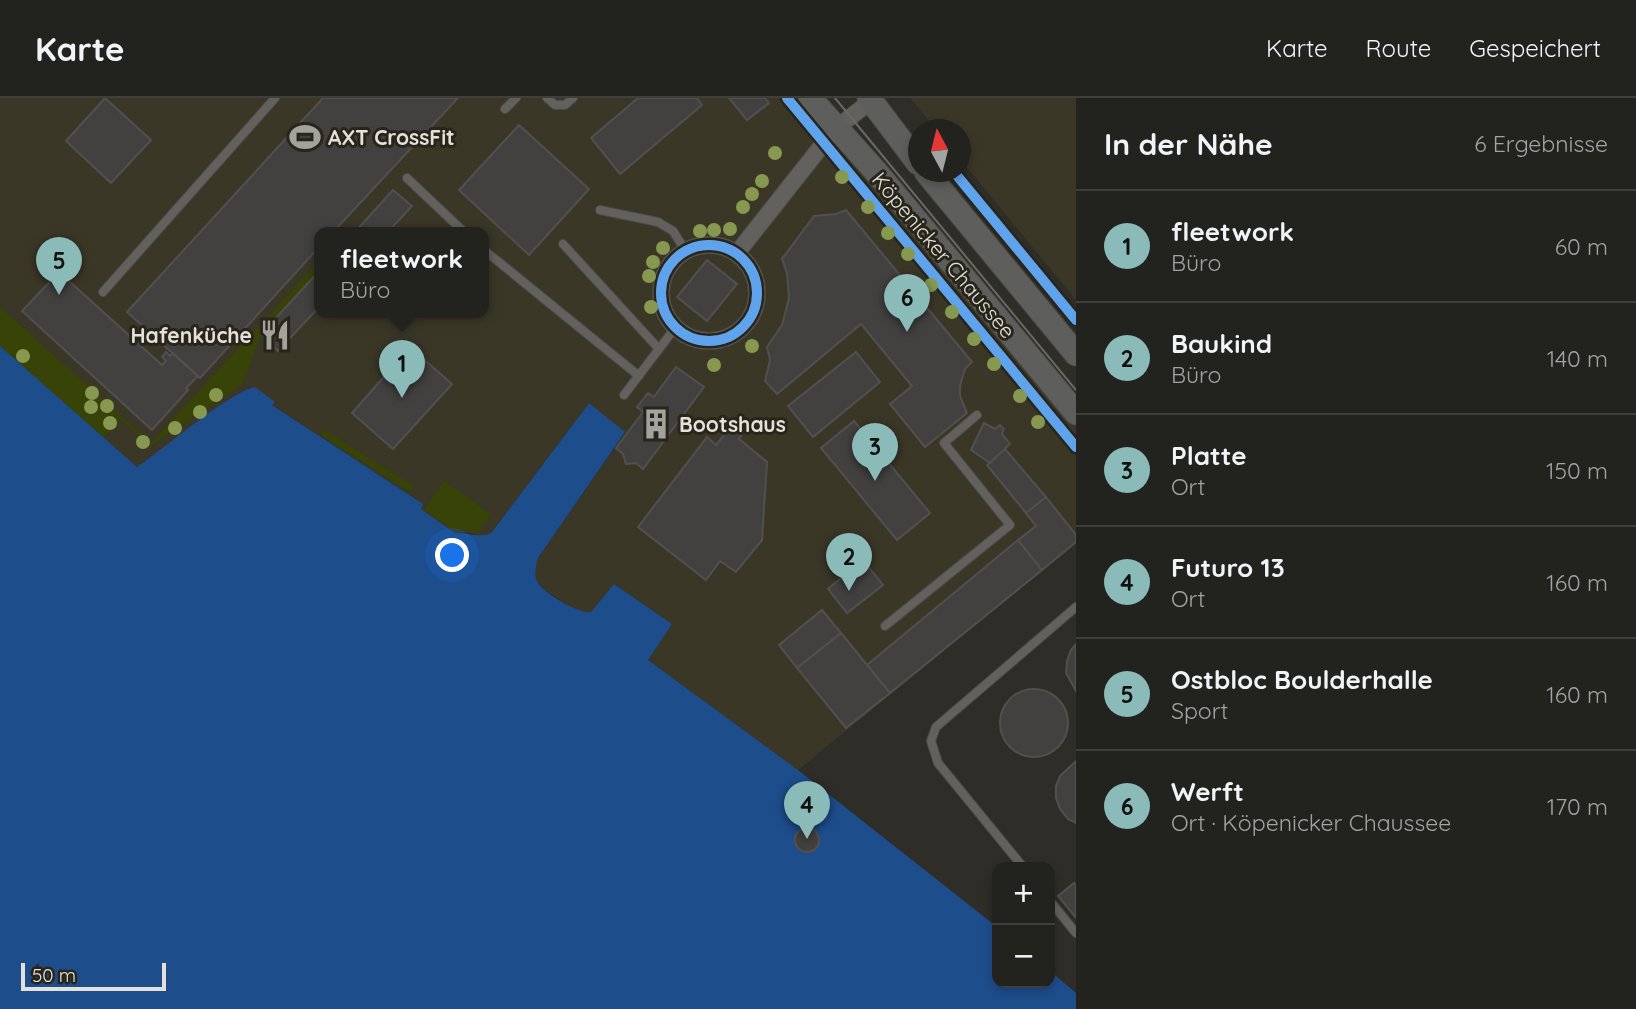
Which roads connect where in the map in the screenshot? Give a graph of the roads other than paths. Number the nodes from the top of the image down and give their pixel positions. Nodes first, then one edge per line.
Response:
1 (275, 98) edge
2 (516, 98) edge
3 (547, 98) edge
4 (573, 98) edge
5 (810, 98) edge
6 (870, 99) edge
7 (505, 109) dead end
8 (835, 129) junction
9 (908, 149) edge
10 (407, 178) dead end
11 (934, 182) edge
12 (600, 210) dead end
13 (459, 227) edge
14 (563, 244) dead end
15 (685, 250) junction
16 (737, 253) junction
17 (489, 254) edge
18 (103, 292) dead end
19 (675, 328) junction
20 (659, 349) junction
21 (1076, 354) edge
22 (639, 376) junction
23 (624, 395) dead end
24 (1076, 413) edge
25 (977, 415) dead end
26 (1076, 607) edge
27 (885, 626) dead end
28 (1019, 862) edge
29 (1055, 907) edge
30 (1076, 933) edge

1 - 18 lane
2 - 7 lane
3 - 4 lane
5 - 8 main road, Köpenicker Chaussee
6 - 8 street
6 - 9 main road, Köpenicker Chaussee
8 - 16 street
8 - 24 main road, Köpenicker Chaussee
10 - 13 lane
11 - 21 main road, Köpenicker Chaussee
12 - 15 lane
14 - 20 lane
15 - 16 street
15 - 19 street
16 - 19 street
17 - 22 lane
19 - 20 lane
20 - 22 lane
22 - 23 lane
25 - 27 lane
26 - 28 lane
29 - 30 lane

